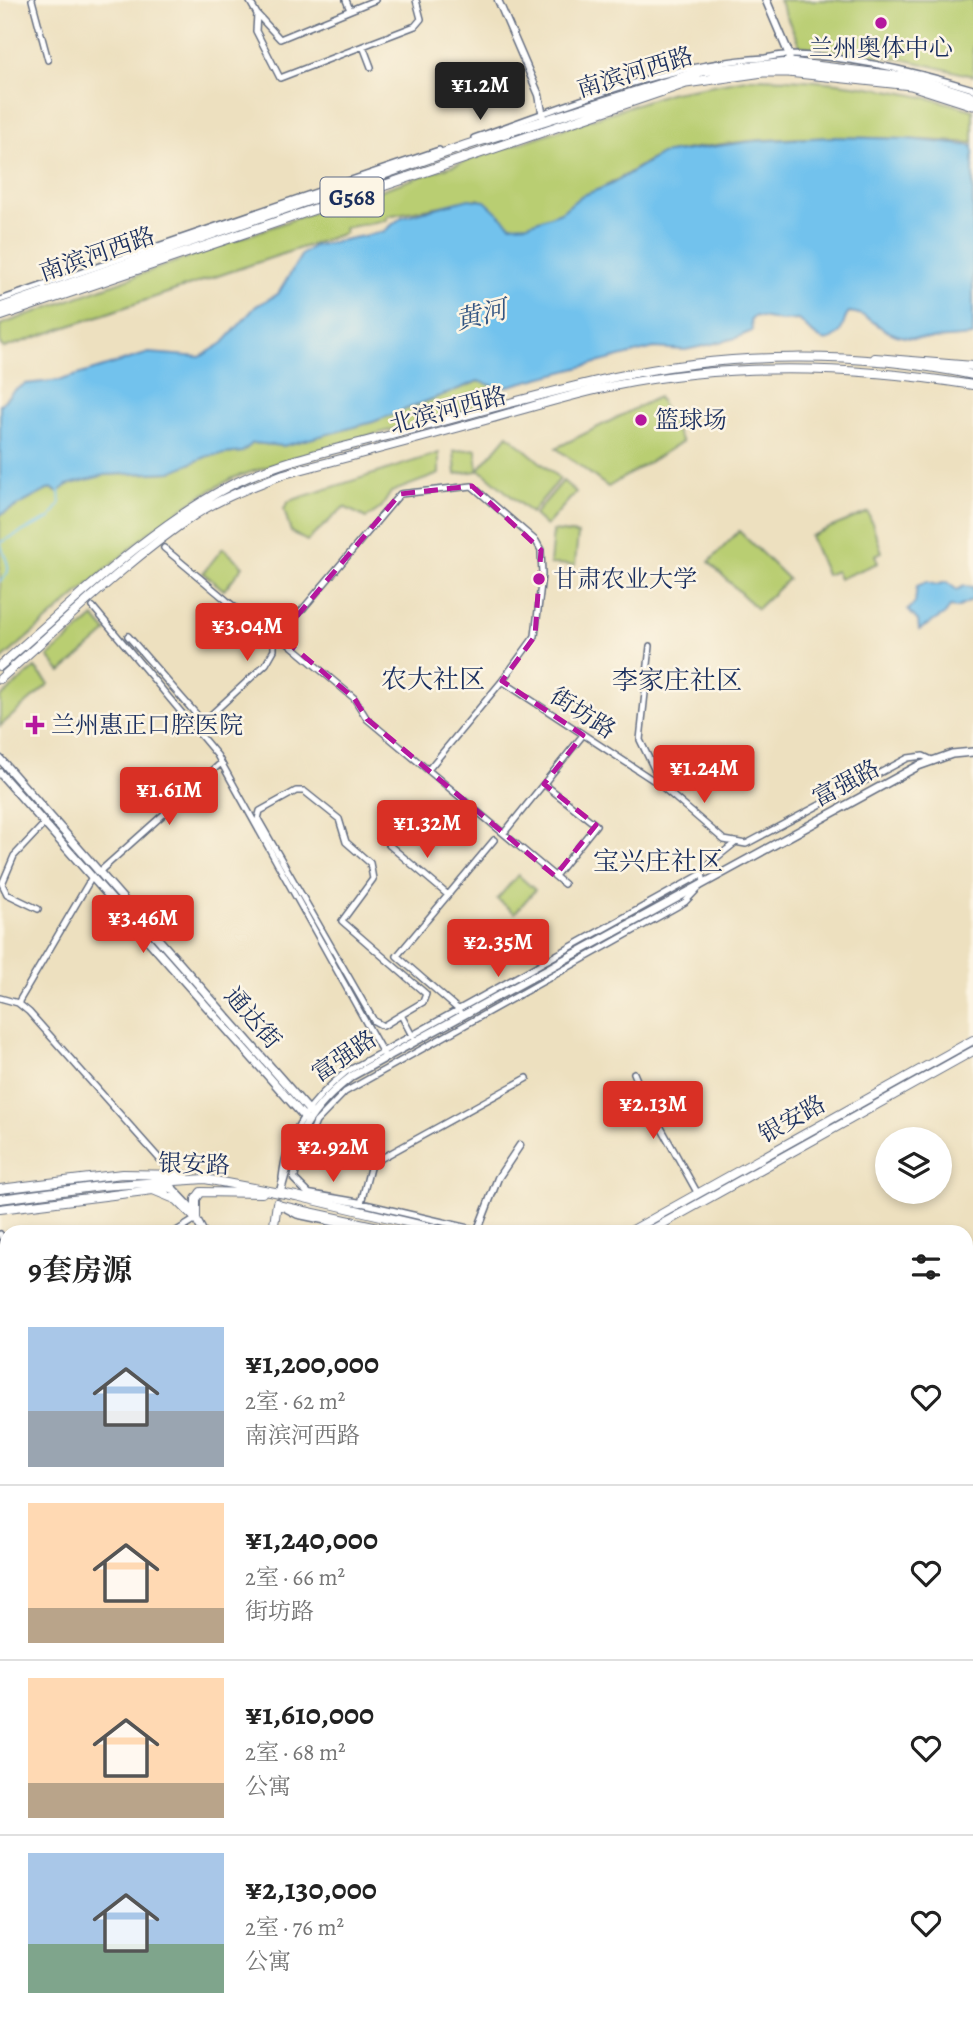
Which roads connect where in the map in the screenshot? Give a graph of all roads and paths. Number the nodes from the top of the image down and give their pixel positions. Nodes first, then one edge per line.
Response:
1 (32, 0) edge
2 (249, 0) edge
3 (346, 0) edge
4 (375, 0) edge
5 (416, 0) edge
6 (498, 0) edge
7 (766, 0) edge
8 (350, 10) junction
9 (257, 14) junction
10 (363, 46) junction
11 (48, 60) dead end
12 (789, 63) junction
13 (370, 67) dead end
14 (973, 89) edge
15 (973, 97) edge
16 (973, 105) edge
17 (543, 121) junction
18 (466, 143) junction
19 (470, 155) junction
20 (0, 300) edge
21 (0, 308) edge
22 (0, 316) edge
23 (767, 359) junction
24 (912, 369) junction
25 (973, 370) edge
26 (973, 385) edge
27 (494, 407) junction
28 (496, 417) junction
29 (164, 548) dead end
30 (93, 607) dead end
31 (128, 636) dead end
32 (650, 646) dead end
33 (0, 666) edge
34 (0, 679) edge
35 (502, 681) junction
36 (583, 735) junction
37 (973, 752) edge
38 (0, 759) edge
39 (934, 761) junction
40 (221, 763) junction
41 (428, 770) junction
42 (0, 773) edge
43 (544, 784) junction
44 (663, 787) junction
45 (45, 823) junction
46 (504, 833) junction
47 (494, 839) dead end
48 (735, 843) junction
49 (388, 845) dead end
50 (96, 875) junction
51 (555, 876) junction
52 (703, 878) junction
53 (564, 884) dead end
54 (448, 895) junction
55 (38, 909) dead end
56 (0, 998) edge
57 (18, 1003) junction
58 (461, 1012) junction
59 (401, 1015) junction
60 (413, 1038) junction
61 (973, 1040) edge
62 (973, 1051) edge
63 (384, 1055) junction
64 (634, 1073) dead end
65 (527, 1078) dead end
66 (309, 1116) junction
67 (520, 1145) dead end
68 (296, 1170) joint
69 (172, 1173) junction
70 (205, 1179) junction
71 (102, 1187) junction
72 (172, 1188) joint
73 (0, 1189) edge
74 (280, 1193) junction
75 (309, 1194) junction
76 (698, 1194) junction
77 (0, 1201) edge
78 (361, 1203) junction
79 (277, 1205) junction
80 (0, 1209) edge
81 (196, 1219) junction
82 (186, 1225) edge
83 (199, 1225) edge
84 (273, 1225) edge
85 (346, 1225) edge
86 (369, 1225) edge
87 (419, 1225) edge
88 (452, 1225) edge
89 (479, 1225) edge
90 (642, 1225) edge
91 (662, 1225) edge

1 - 11 street
2 - 9 street
3 - 8 street
4 - 8 street
5 - 10 street
6 - 17 street
7 - 12 main road
8 - 9 street
9 - 10 street
10 - 13 street
12 - 14 street, 南滨河西路
12 - 15 highway, 南滨河西路 / G568
12 - 16 highway, 南滨河西路 / G568
12 - 17 highway, 南滨河西路 / G568
17 - 18 highway, 南滨河西路 / G568
17 - 19 highway, 南滨河西路 / G568
18 - 19 street
18 - 20 street, 南滨河西路
18 - 21 highway, 南滨河西路 / G568
19 - 22 highway, 南滨河西路 / G568
23 - 24 main road, 北滨河西路
23 - 25 main road
23 - 27 main road, 北滨河西路
24 - 25 main road
24 - 26 main road, 北滨河西路
24 - 28 main road, 北滨河西路
27 - 28 main road
27 - 33 main road, 北滨河西路
28 - 34 main road, 北滨河西路
29 - 31 street
30 - 40 street
32 - 44 street
35 - 36 street, 街坊路
35 - 41 street
35 - 41 street
36 - 43 street
36 - 44 street, 街坊路
37 - 39 main road, 富强路
38 - 50 main road, 通达街
39 - 48 street
39 - 52 main road, 富强路
40 - 50 street
40 - 63 street
41 - 46 street
42 - 45 main road, 通达街
43 - 46 street
43 - 51 street
44 - 48 street, 街坊路
45 - 50 main road, 通达街
45 - 55 street
46 - 51 street
47 - 54 street
48 - 52 street
49 - 54 street
50 - 57 street
50 - 66 main road, 通达街
51 - 53 street
52 - 58 main road, 富强路
52 - 66 street, 富强路
54 - 58 street
56 - 57 street
57 - 69 street
58 - 60 main road, 富强路
59 - 59 street
59 - 60 street
60 - 63 main road, 富强路
61 - 76 main road, 银安路
62 - 91 main road, 银安路
63 - 66 main road, 富强路
64 - 76 street
65 - 78 street
66 - 68 street
66 - 74 main road, 富强路
67 - 89 street
68 - 75 street
69 - 70 main road
69 - 73 main road
70 - 71 main road, 银安路
70 - 74 main road, 银安路
71 - 72 main road, 银安路
71 - 77 main road
72 - 81 main road
74 - 75 street
74 - 79 main road
74 - 81 main road
74 - 87 main road, 银安路
75 - 78 street
76 - 90 main road, 银安路
78 - 88 street
79 - 84 main road
79 - 85 street
79 - 86 main road
80 - 81 main road
81 - 82 street
81 - 83 main road

